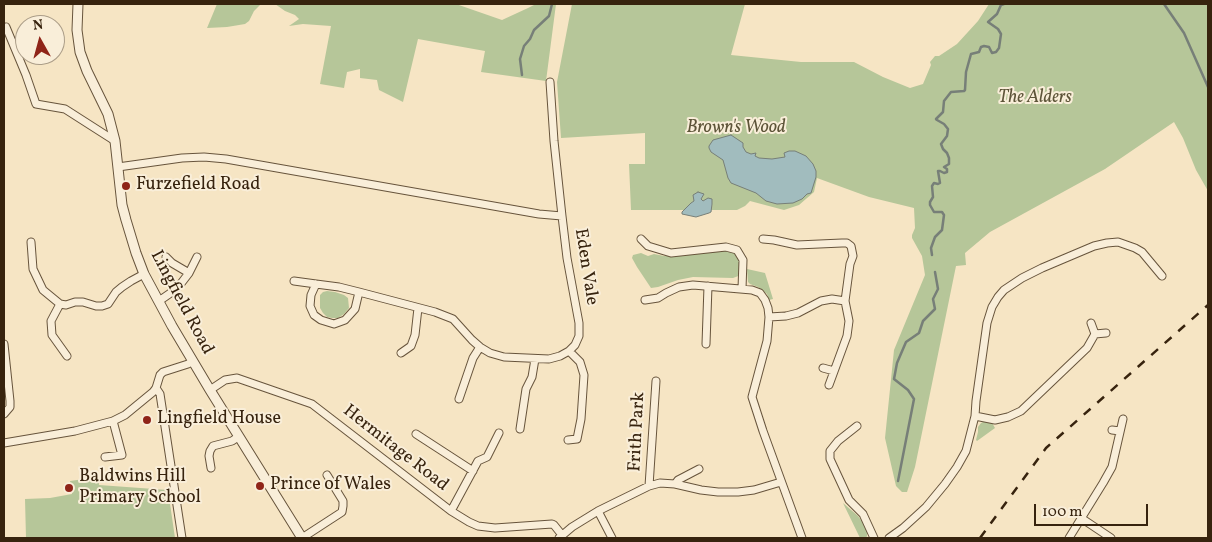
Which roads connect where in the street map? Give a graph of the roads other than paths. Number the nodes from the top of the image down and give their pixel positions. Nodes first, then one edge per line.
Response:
1 (78, 4) edge
2 (6, 27) dead end
3 (550, 82) dead end
4 (115, 141) junction
5 (118, 167) junction
6 (562, 216) junction
7 (641, 239) dead end
8 (763, 239) dead end
9 (31, 242) dead end
10 (166, 257) dead end
11 (197, 257) dead end
12 (189, 273) junction
13 (144, 274) junction
14 (1152, 276) dead end
15 (294, 281) dead end
16 (316, 284) junction
17 (708, 286) junction
18 (742, 289) junction
19 (359, 292) junction
20 (645, 300) dead end
21 (159, 301) junction
22 (845, 301) junction
23 (60, 304) junction
24 (418, 308) junction
25 (769, 317) junction
26 (1091, 323) dead end
27 (1106, 333) dead end
28 (1095, 334) junction
29 (4, 344) edge
30 (706, 344) dead end
31 (480, 347) junction
32 (569, 351) junction
33 (401, 353) dead end
34 (67, 356) dead end
35 (534, 359) junction
36 (193, 361) junction
37 (824, 368) dead end
38 (834, 372) junction
39 (656, 380) dead end
40 (828, 385) dead end
41 (156, 388) junction
42 (210, 390) junction
43 (458, 399) dead end
44 (4, 414) edge
45 (976, 416) junction
46 (1123, 419) dead end
47 (114, 421) junction
48 (857, 426) dead end
49 (520, 429) dead end
50 (1112, 430) dead end
51 (1120, 431) junction
52 (499, 433) dead end
53 (416, 434) dead end
54 (238, 437) junction
55 (568, 440) dead end
56 (4, 442) edge
57 (105, 457) dead end
58 (211, 468) dead end
59 (699, 470) dead end
60 (473, 471) junction
61 (327, 475) dead end
62 (781, 482) junction
63 (675, 484) junction
64 (649, 486) junction
65 (451, 511) junction
66 (598, 512) junction
67 (1081, 518) junction
68 (561, 537) edge
69 (182, 538) edge
70 (302, 538) edge
71 (612, 538) edge
72 (802, 538) edge
73 (874, 538) edge
74 (889, 538) edge
75 (1069, 538) edge
76 (1111, 538) edge

1 - 4 street, Lingfield Road
2 - 4 street
3 - 6 street, Eden Vale
4 - 5 street, Lingfield Road
5 - 6 street
5 - 13 street, Lingfield Road
6 - 32 street, Eden Vale
7 - 18 street
8 - 22 street
9 - 23 street
10 - 12 street
11 - 12 street
12 - 21 street
13 - 21 street, Lingfield Road
13 - 23 street
14 - 45 street
15 - 16 street
16 - 19 street
16 - 19 street
17 - 18 street
17 - 20 street
17 - 30 street
18 - 25 street
19 - 24 street
21 - 36 street, Lingfield Road
22 - 25 street
22 - 38 street
23 - 34 street
24 - 31 street
24 - 33 street
25 - 62 street
26 - 28 street
27 - 28 street
28 - 45 street
29 - 44 street
31 - 35 street
31 - 43 street
32 - 35 street
32 - 55 street
35 - 49 street
36 - 41 street
36 - 42 street, Lingfield Road
37 - 38 street
38 - 40 street
39 - 64 street, Frith Park
41 - 47 street
41 - 69 street
42 - 54 street, Lingfield Road
42 - 65 street, Hermitage Road
45 - 74 street
46 - 51 street
47 - 56 street
47 - 57 street
48 - 73 street
50 - 51 street
51 - 67 street
52 - 60 street
53 - 60 street
54 - 58 street
54 - 70 street, Lingfield Road
59 - 63 street
60 - 65 street
61 - 70 street
62 - 63 street
62 - 72 street
63 - 64 street
64 - 66 street
65 - 68 street, Hermitage Road
66 - 68 street
66 - 71 street
67 - 75 street
67 - 76 street

